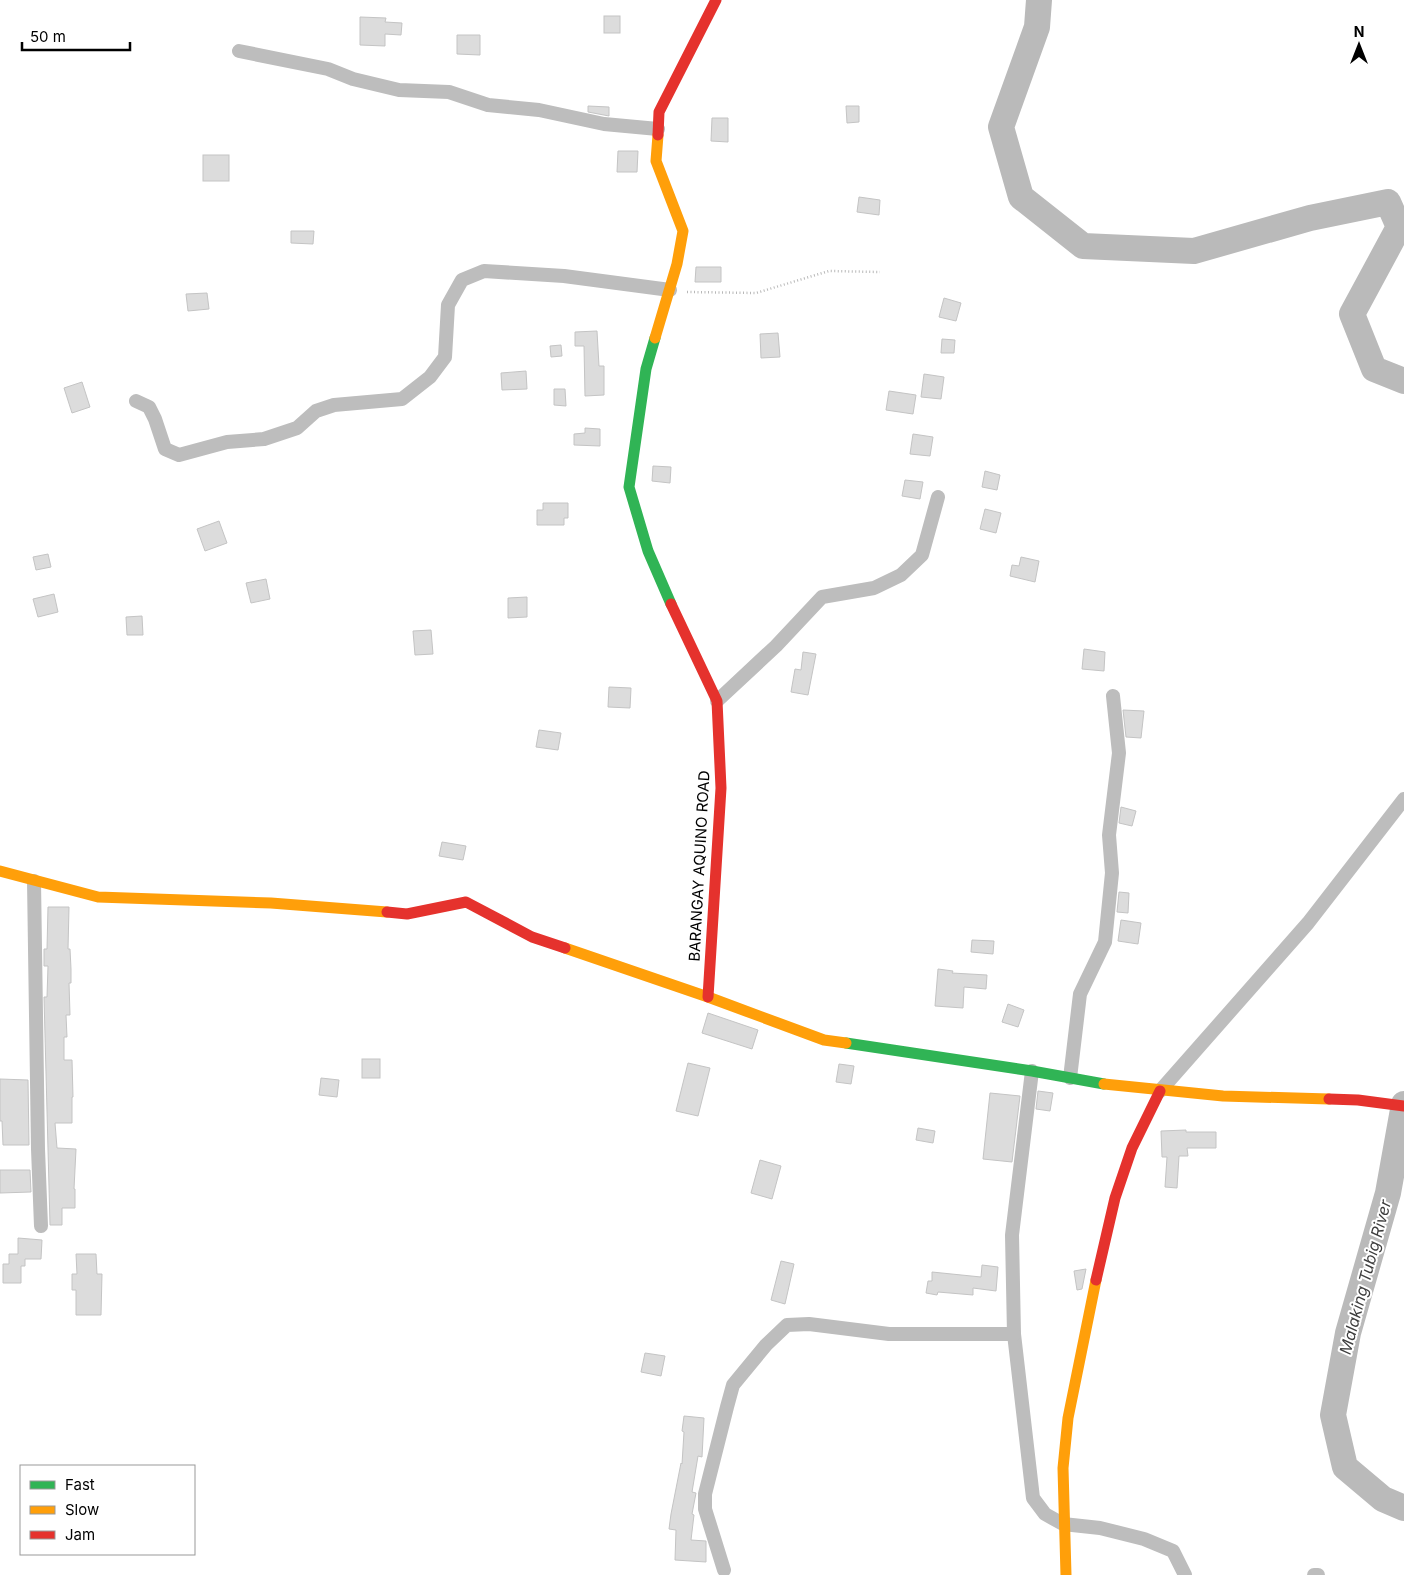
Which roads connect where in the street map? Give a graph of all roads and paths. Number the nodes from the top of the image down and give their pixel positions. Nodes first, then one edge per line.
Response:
1 (716, 0) edge
2 (238, 52) dead end
3 (658, 129) junction
4 (880, 272) dead end
5 (670, 290) junction
6 (136, 401) dead end
7 (938, 497) dead end
8 (1113, 696) dead end
9 (717, 701) junction
10 (1404, 799) edge
11 (0, 871) edge
12 (34, 881) junction
13 (708, 997) junction
14 (1032, 1071) junction
15 (1070, 1078) junction
16 (1160, 1091) junction
17 (1404, 1106) edge
18 (41, 1226) dead end
19 (1014, 1334) junction
20 (1063, 1524) junction
21 (724, 1570) dead end
22 (1066, 1575) edge
23 (1186, 1575) edge

1 - 3 street, BARANGAY AQUINO ROAD
2 - 3 street
3 - 5 street, BARANGAY AQUINO ROAD
4 - 5 path
5 - 6 street
5 - 9 street, BARANGAY AQUINO ROAD
7 - 9 street
8 - 15 street
9 - 13 street, BARANGAY AQUINO ROAD
10 - 16 street
11 - 12 street
12 - 13 street
12 - 18 street
13 - 14 street
14 - 15 street
14 - 19 street
15 - 16 street
16 - 17 street
16 - 20 street
19 - 20 street
19 - 21 street
20 - 22 street
20 - 23 street

